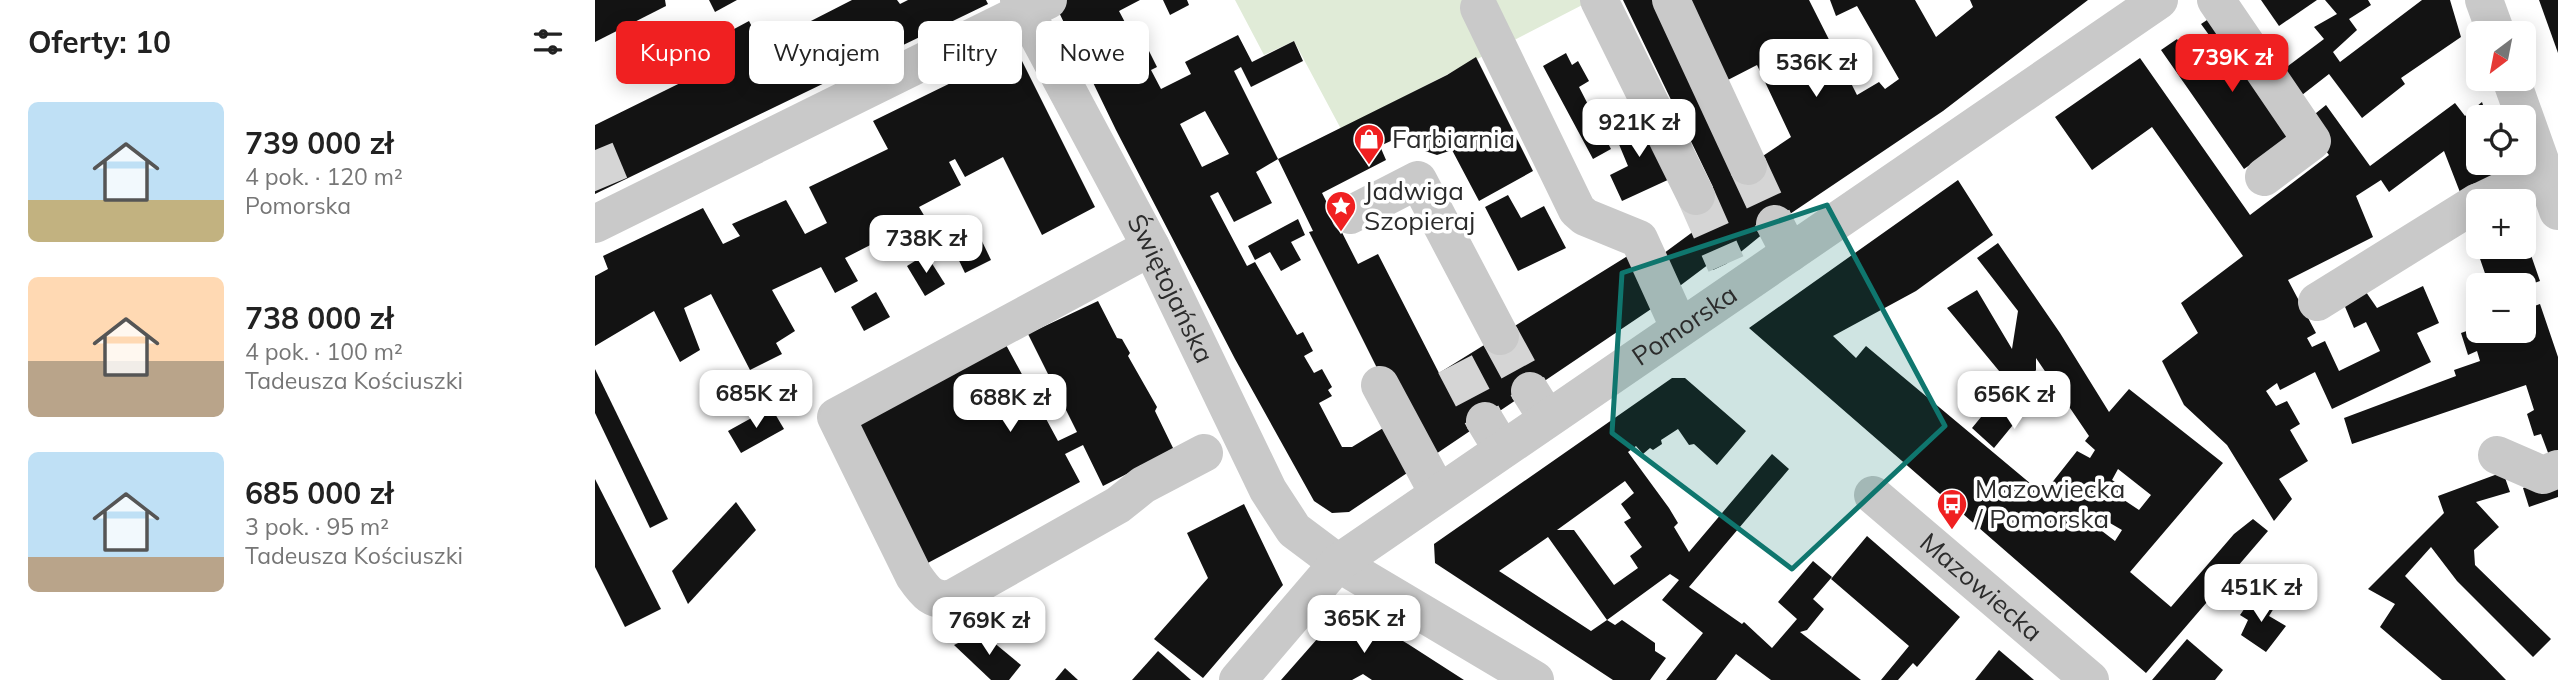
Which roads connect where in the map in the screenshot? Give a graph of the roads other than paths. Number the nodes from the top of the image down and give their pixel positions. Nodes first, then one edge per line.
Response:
1 (1599, 0) edge
2 (1671, 0) edge
3 (2159, 0) edge
4 (2216, 0) edge
5 (2484, 0) edge
6 (1031, 4) edge
7 (1479, 8) dead end
8 (2492, 21) edge
9 (2515, 91) edge
10 (1748, 166) tunnel mouth
11 (2543, 171) junction
12 (2264, 177) dead end
13 (2506, 189) edge
14 (1696, 196) tunnel mouth
15 (609, 207) edge
16 (2466, 210) edge
17 (2558, 211) edge
18 (1350, 215) dead end
19 (1151, 247) junction
20 (2317, 302) dead end
21 (1679, 327) junction
22 (1500, 337) tunnel mouth
23 (1380, 385) dead end
24 (1204, 453) dead end
25 (2497, 455) dead end
26 (2558, 469) edge
27 (1438, 493) junction
28 (1873, 495) dead end
29 (1338, 563) junction
30 (1238, 680) edge
31 (1535, 680) edge
32 (2090, 680) edge

1 - 14 street
2 - 10 street
3 - 21 street, Pomorska
4 - 12 street
5 - 8 street
6 - 15 street
6 - 19 street, Świętojańska
7 - 21 street
9 - 11 street
11 - 13 street
11 - 17 street
16 - 20 street
18 - 22 street
19 - 24 street
19 - 29 street, Świętojańska
21 - 27 street, Pomorska
23 - 27 street
25 - 26 street
27 - 29 street, Pomorska
28 - 32 street, Mazowiecka
29 - 30 street, Pomorska
29 - 31 street, Świętojańska

